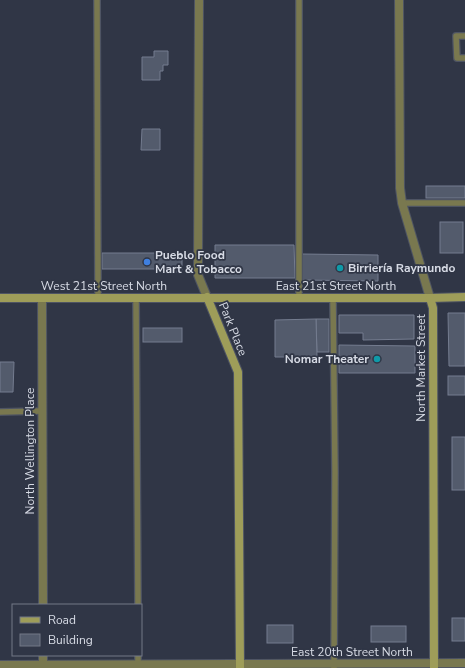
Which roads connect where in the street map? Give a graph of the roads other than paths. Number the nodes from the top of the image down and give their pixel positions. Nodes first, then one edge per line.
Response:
1 (98, 0) edge
2 (198, 0) edge
3 (299, 0) edge
4 (399, 0) edge
5 (465, 36) edge
6 (465, 58) edge
7 (402, 203) junction
8 (465, 203) edge
9 (465, 297) edge
10 (0, 298) edge
11 (42, 298) junction
12 (98, 298) junction
13 (136, 298) junction
14 (207, 298) junction
15 (299, 298) junction
16 (333, 298) junction
17 (430, 298) junction
18 (42, 411) junction
19 (0, 412) edge
20 (43, 604) edge
21 (138, 604) edge
22 (465, 663) edge
23 (0, 665) edge
24 (43, 666) edge
25 (138, 666) edge
26 (240, 666) edge
27 (334, 666) edge
28 (434, 666) edge

1 - 12 lane
2 - 14 street, Park Place
3 - 15 lane
4 - 7 street, North Market Street
5 - 6 lane
7 - 8 lane
7 - 17 street, North Market Street
9 - 17 street, East 21st Street North
10 - 11 street, West 21st Street North
11 - 12 street, West 21st Street North
11 - 18 street, North Wellington Place
12 - 13 street, West 21st Street North
13 - 14 street, West 21st Street North
13 - 21 lane
14 - 15 street, East 21st Street North
14 - 26 street, Park Place
15 - 16 street, East 21st Street North
16 - 17 street, East 21st Street North
16 - 27 lane
17 - 28 street, North Market Street
18 - 19 lane
18 - 20 street, North Wellington Place
22 - 28 street, East 20th Street North
23 - 24 street, East 20th Street North
24 - 25 street, East 20th Street North
25 - 26 street, East 20th Street North
26 - 27 street, East 20th Street North
27 - 28 street, East 20th Street North

